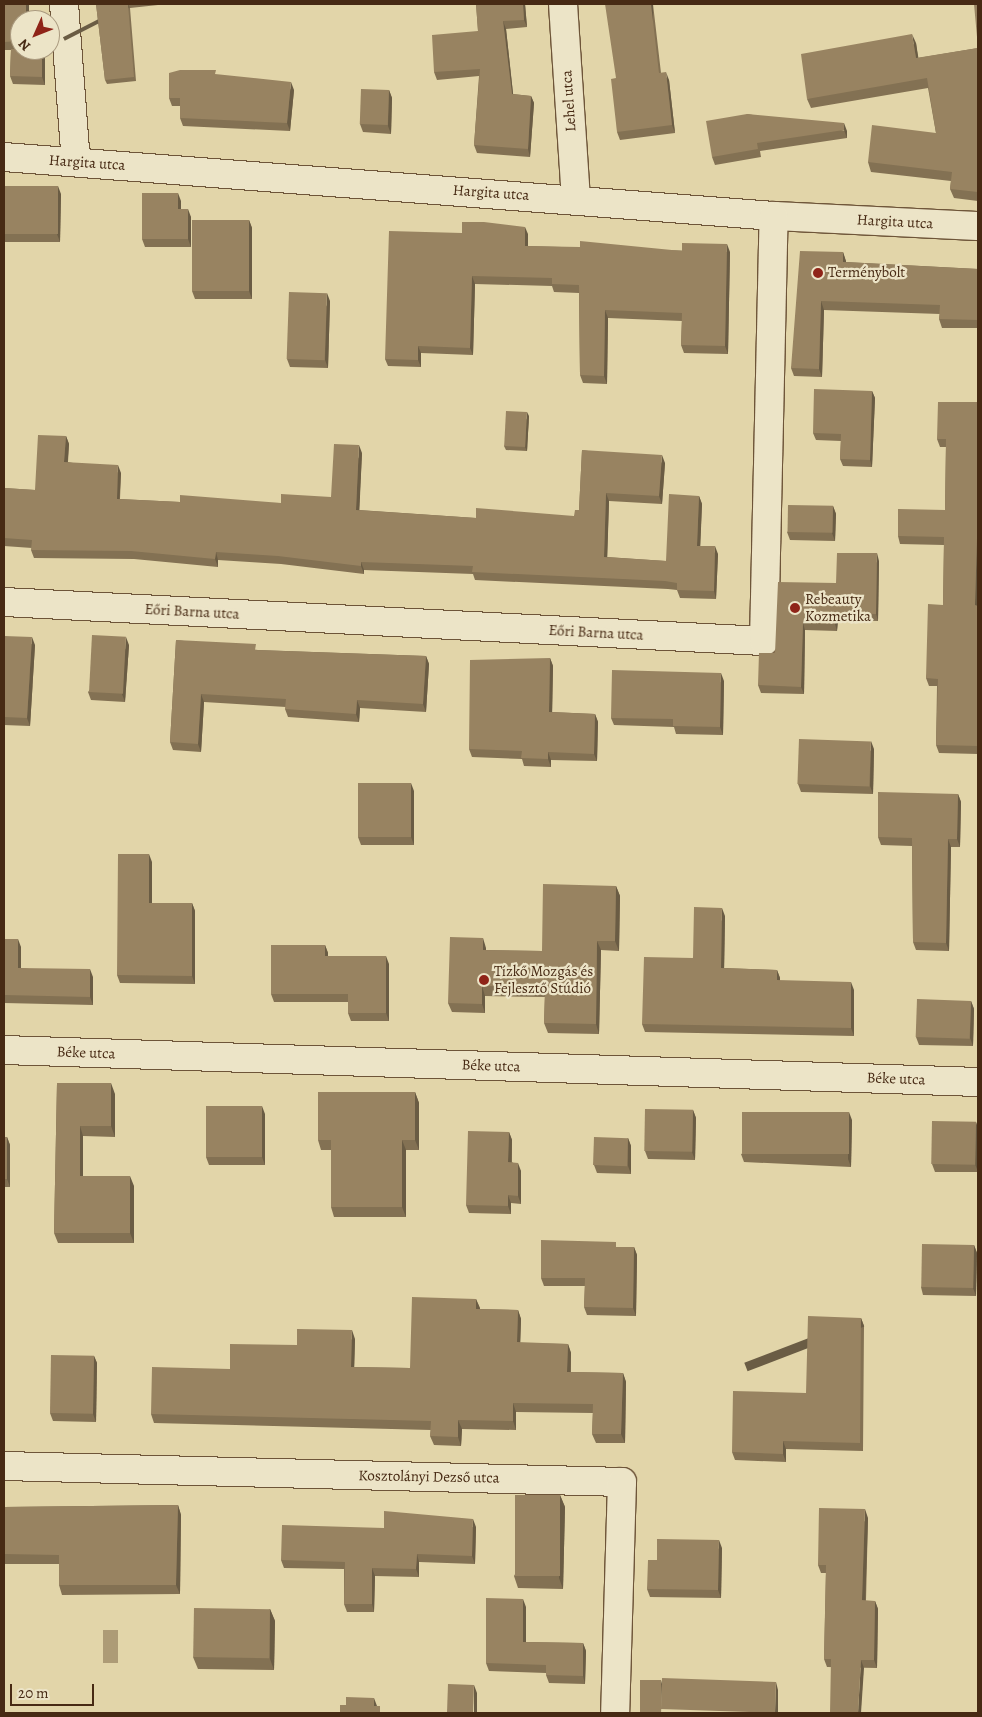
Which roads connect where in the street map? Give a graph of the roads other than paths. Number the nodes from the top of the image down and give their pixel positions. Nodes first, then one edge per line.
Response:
1 (64, 4) edge
2 (563, 4) edge
3 (4, 157) edge
4 (76, 162) junction
5 (576, 199) junction
6 (774, 216) junction
7 (978, 226) edge
8 (4, 602) edge
9 (4, 1050) edge
10 (978, 1082) edge
11 (4, 1466) edge
12 (615, 1713) edge

1 - 4 street
2 - 5 street, Lehel utca
3 - 4 street, Hargita utca
4 - 5 street, Hargita utca
5 - 6 street, Hargita utca
6 - 7 street, Hargita utca
6 - 8 street, Eőri Barna utca
9 - 10 street, Béke utca
11 - 12 street, Kosztolányi Dezső utca

